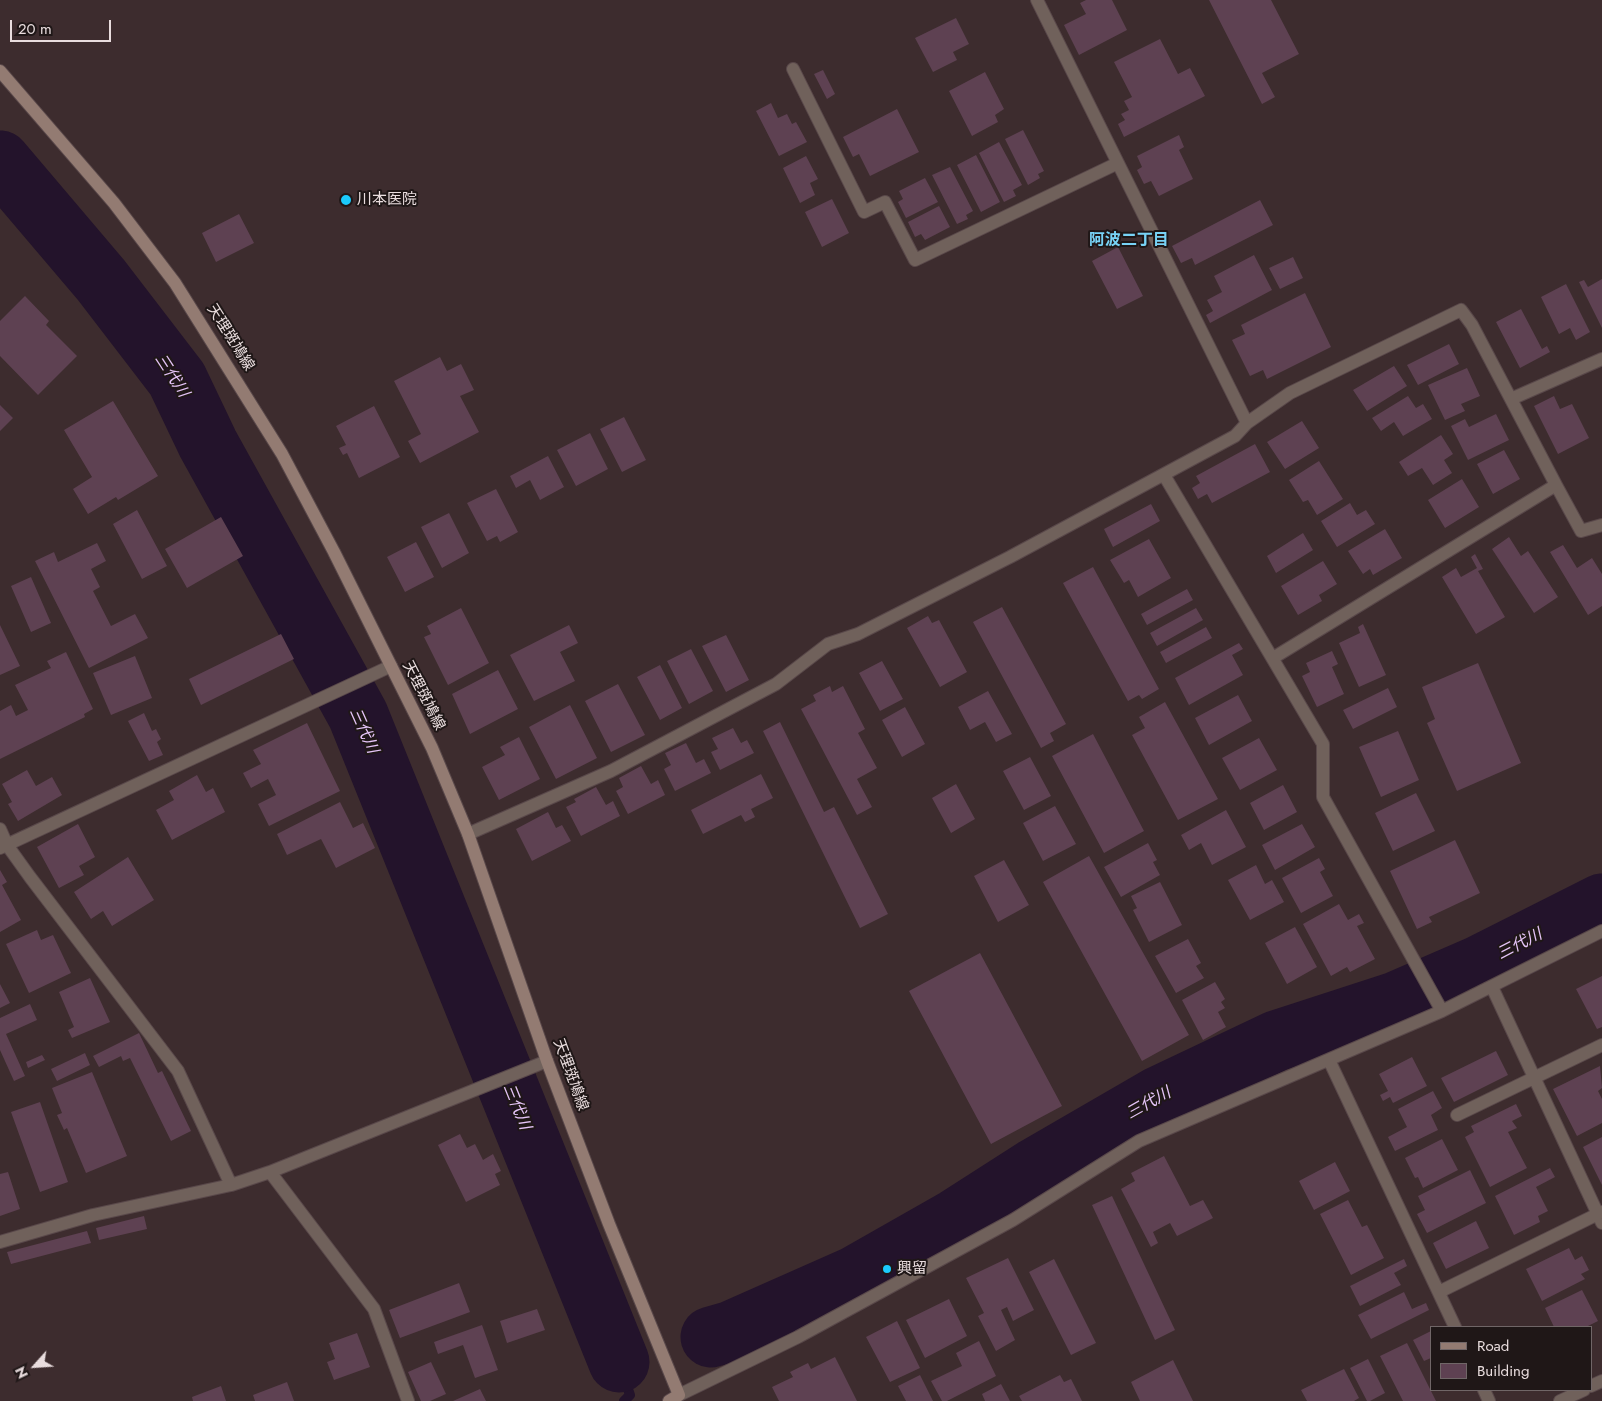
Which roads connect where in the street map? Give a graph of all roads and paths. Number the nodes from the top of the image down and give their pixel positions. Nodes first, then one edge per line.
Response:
1 (1038, 0) edge
2 (793, 69) dead end
3 (0, 71) edge
4 (1118, 163) junction
5 (1602, 358) edge
6 (1511, 399) junction
7 (1247, 423) junction
8 (1164, 475) junction
9 (1556, 485) junction
10 (1602, 525) edge
11 (1273, 658) junction
12 (390, 666) junction
13 (0, 830) edge
14 (468, 834) junction
15 (3, 846) edge
16 (1602, 931) edge
17 (1492, 987) junction
18 (1442, 1011) junction
19 (1602, 1045) edge
20 (1329, 1060) junction
21 (547, 1061) junction
22 (1534, 1078) junction
23 (1457, 1115) dead end
24 (270, 1172) junction
25 (231, 1185) junction
26 (1601, 1216) edge
27 (0, 1242) edge
28 (1439, 1292) junction
29 (1455, 1326) edge
30 (1582, 1391) edge
31 (674, 1398) edge
32 (408, 1401) edge
33 (1560, 1401) edge

1 - 4 street
2 - 4 street
3 - 12 main road, 天理斑鳩線
4 - 7 street
5 - 6 street
6 - 7 street
6 - 9 street
7 - 8 street
8 - 11 street
8 - 14 street
9 - 10 street
9 - 11 street
11 - 18 street
12 - 14 main road, 天理斑鳩線
12 - 15 street
13 - 15 street
14 - 21 main road, 天理斑鳩線
15 - 25 street
16 - 17 street
17 - 18 street
17 - 22 street
18 - 20 street
19 - 22 street
20 - 28 street
20 - 31 street
21 - 24 street
21 - 31 main road, 天理斑鳩線
22 - 23 street
22 - 26 street
24 - 25 street
24 - 32 street
25 - 27 street
26 - 28 street
28 - 29 street
30 - 33 street

